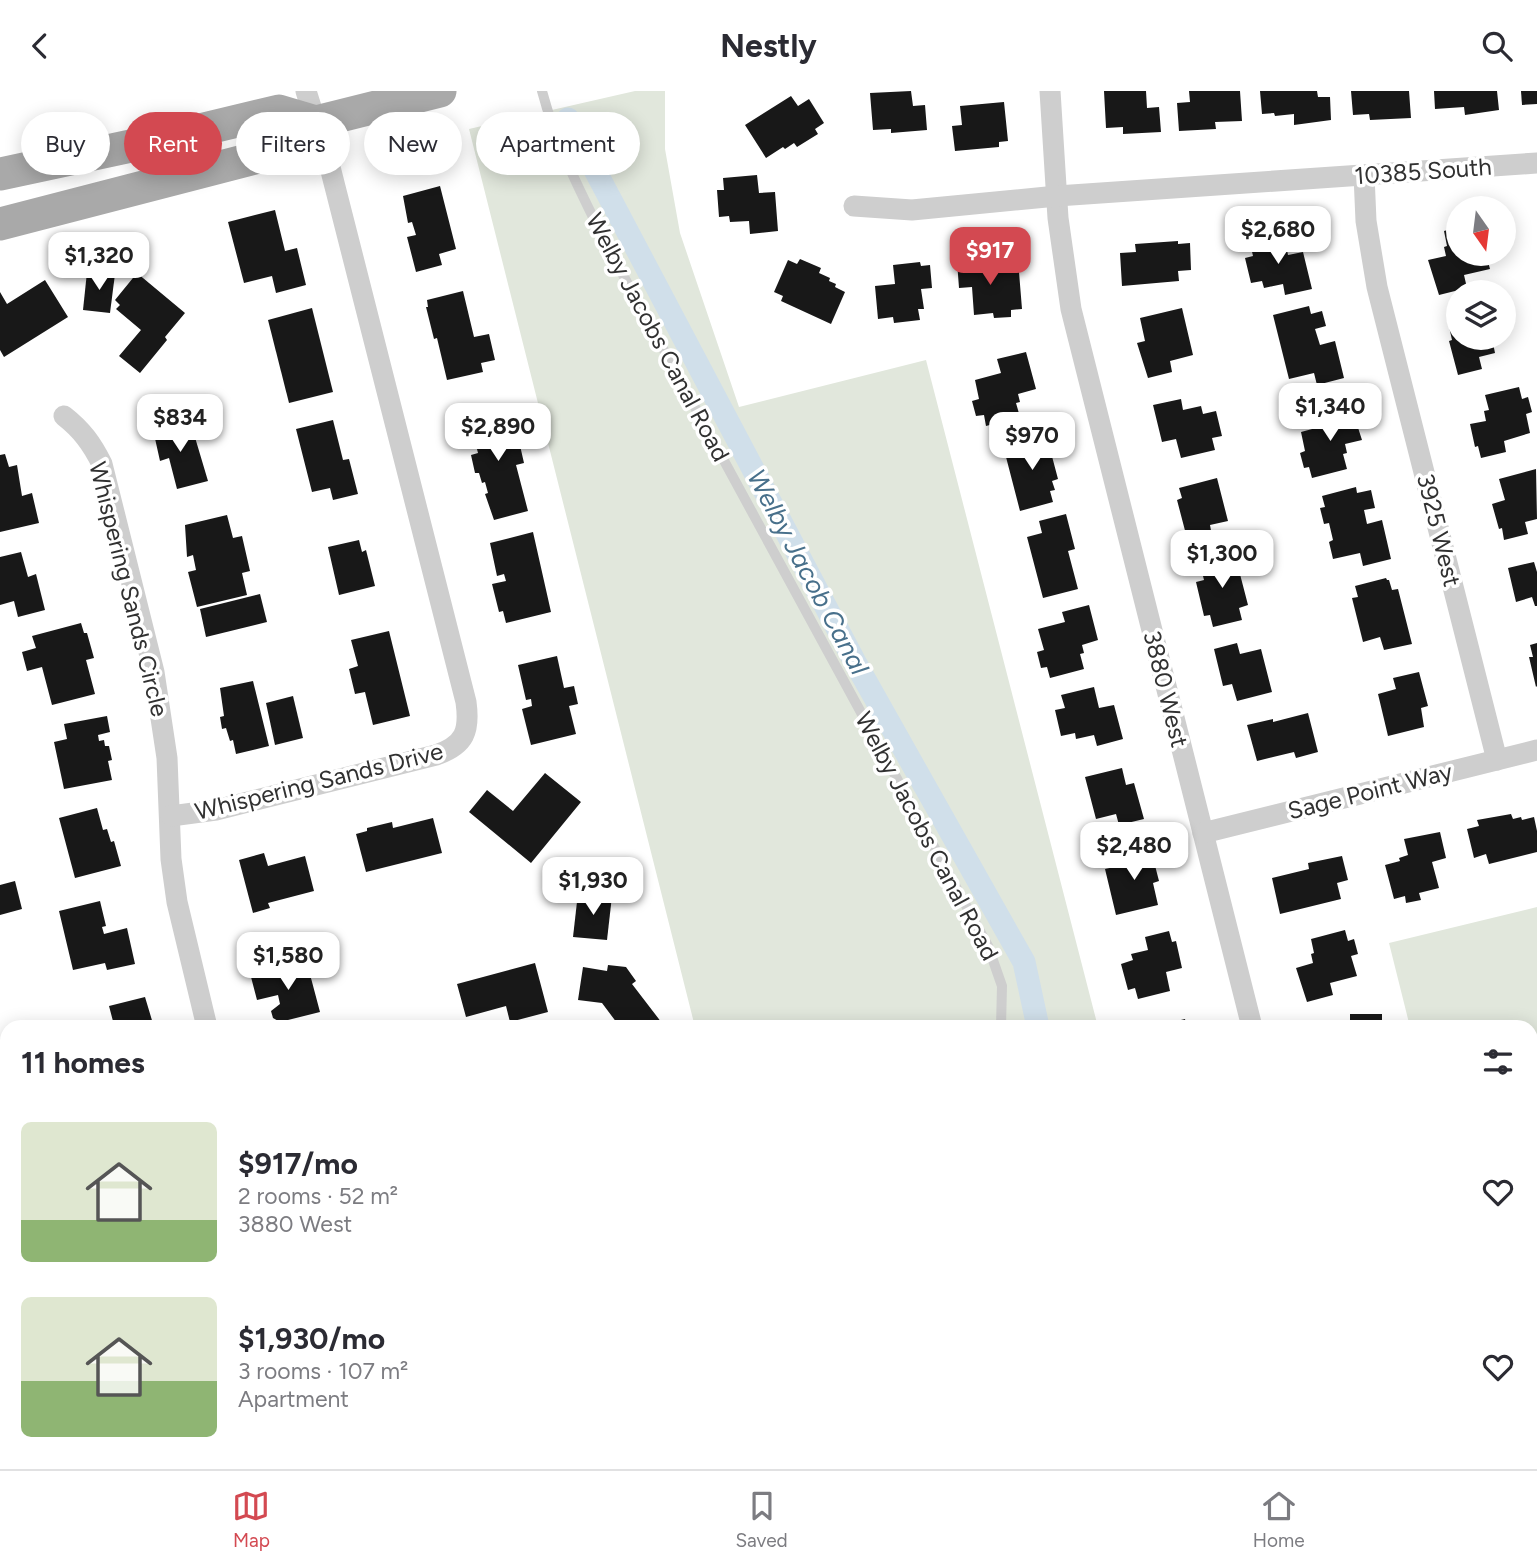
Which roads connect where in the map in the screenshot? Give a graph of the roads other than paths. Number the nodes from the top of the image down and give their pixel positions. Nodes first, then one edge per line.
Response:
1 (306, 91) edge
2 (440, 91) edge
3 (542, 91) edge
4 (1050, 91) edge
5 (313, 112) edge
6 (350, 114) edge
7 (236, 121) edge
8 (236, 163) edge
9 (1537, 163) edge
10 (0, 174) edge
11 (332, 175) edge
12 (1364, 175) junction
13 (1057, 196) junction
14 (854, 206) dead end
15 (0, 223) edge
16 (64, 416) dead end
17 (1537, 750) edge
18 (1497, 759) junction
19 (171, 816) junction
20 (1203, 833) junction
21 (205, 1020) edge
22 (1001, 1020) edge
23 (1250, 1020) edge

1 - 5 street, Whispering Sands Drive
2 - 6 main road
3 - 22 lane, Welby Jacobs Canal Road
4 - 13 street, 3880 West
7 - 10 main road
8 - 15 main road
9 - 12 street, 10385 South
11 - 19 street, Whispering Sands Drive
12 - 13 street, 10385 South
12 - 18 street, 3925 West
13 - 14 street, 10385 South
13 - 20 street, 3880 West
16 - 19 street, Whispering Sands Circle
17 - 18 street, Sage Point Way
18 - 20 street, Sage Point Way
19 - 21 street, Whispering Sands Drive
20 - 23 street, 3880 West

